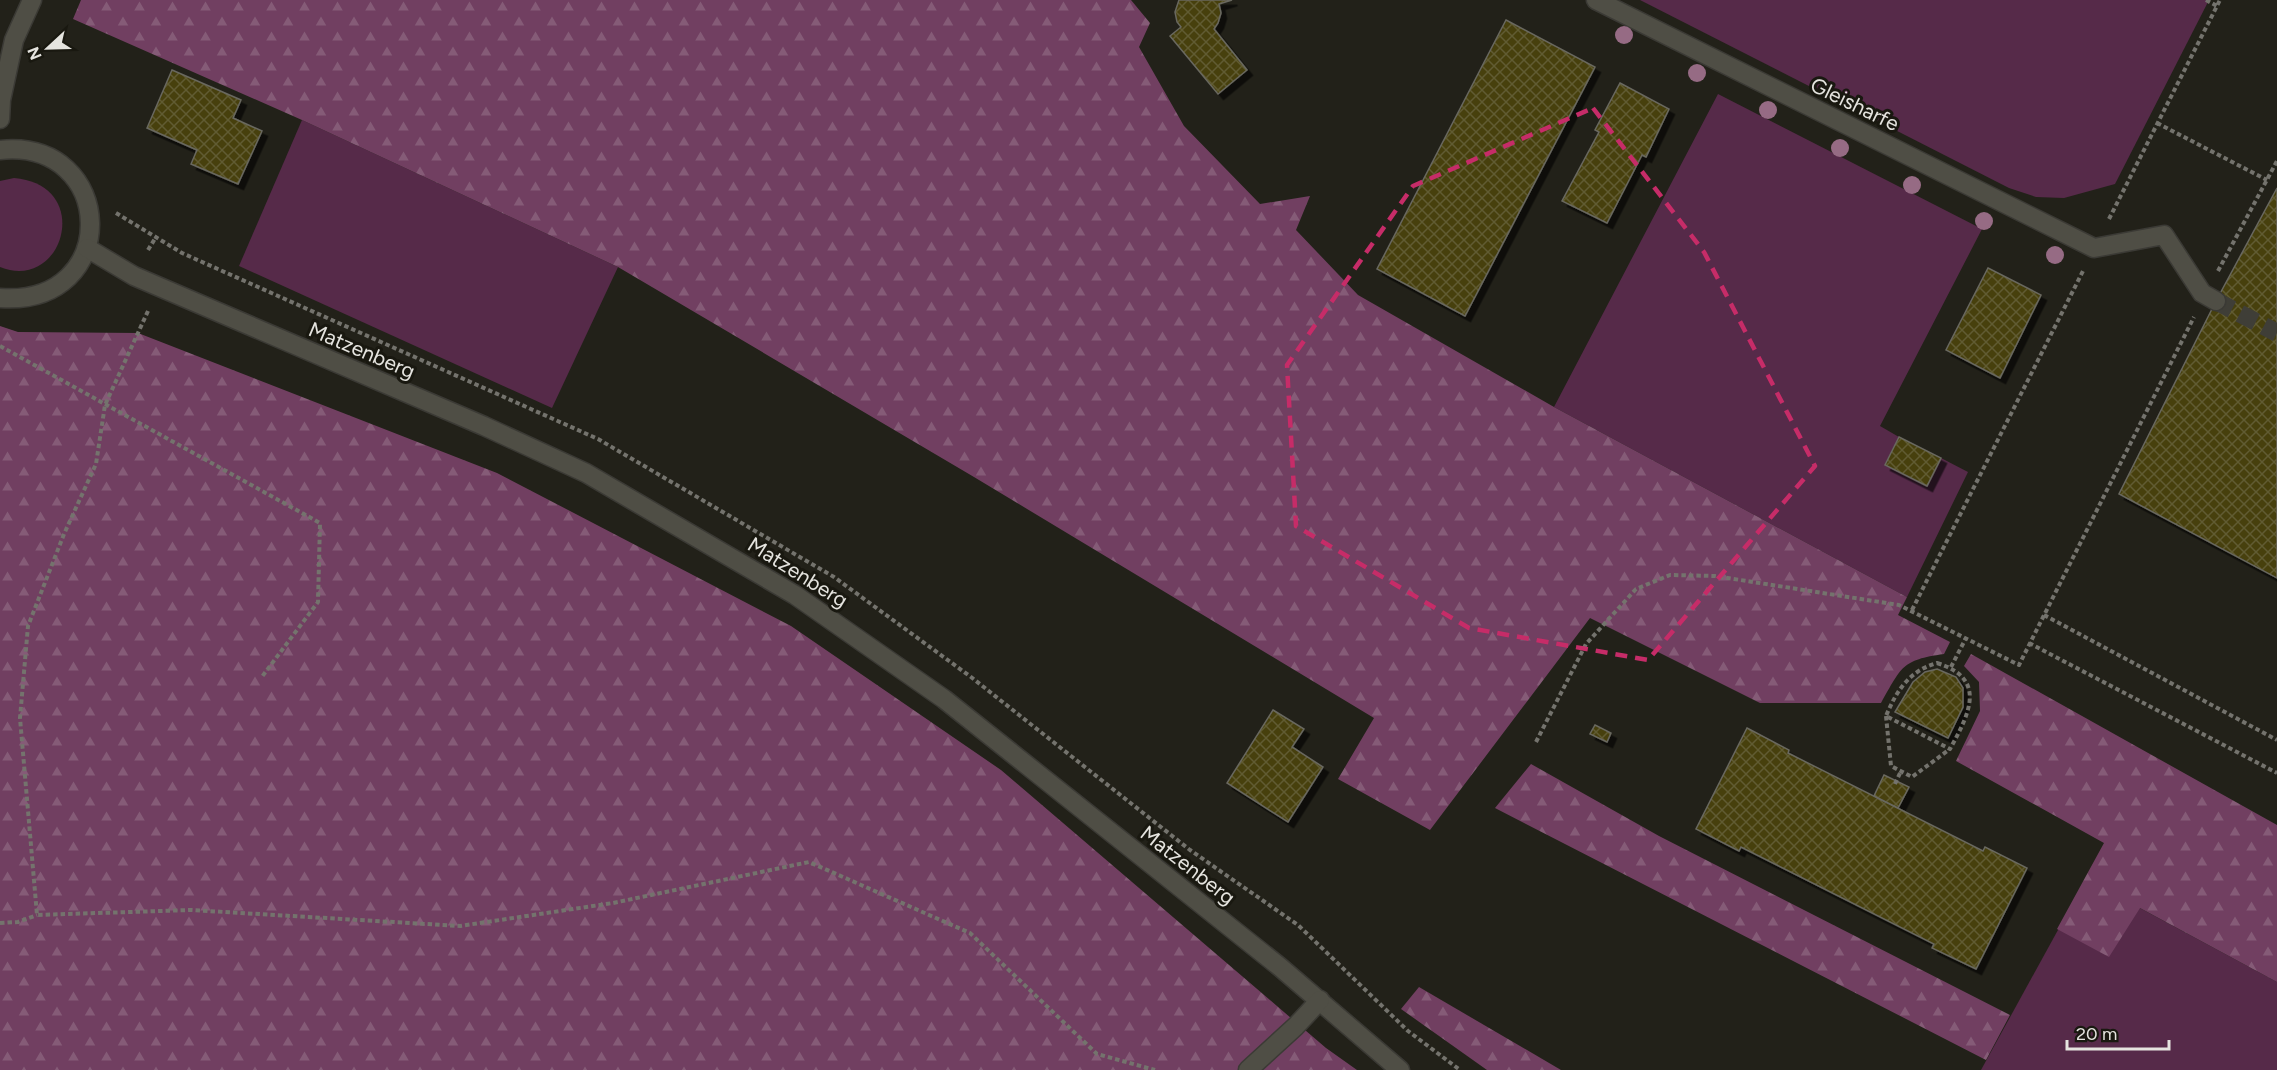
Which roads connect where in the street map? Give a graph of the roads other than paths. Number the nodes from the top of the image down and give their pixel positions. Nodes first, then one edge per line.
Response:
1 (33, 0) edge
2 (1596, 0) edge
3 (0, 119) edge
4 (0, 150) edge
5 (87, 248) junction
6 (2209, 297) tunnel mouth
7 (0, 298) edge
8 (1320, 1000) junction
9 (1248, 1070) edge
10 (1400, 1070) edge

1 - 3 street
2 - 6 street, Gleisharfe
4 - 5 street
5 - 7 street
5 - 8 street, Matzenberg
8 - 9 street
8 - 10 street, Matzenberg

